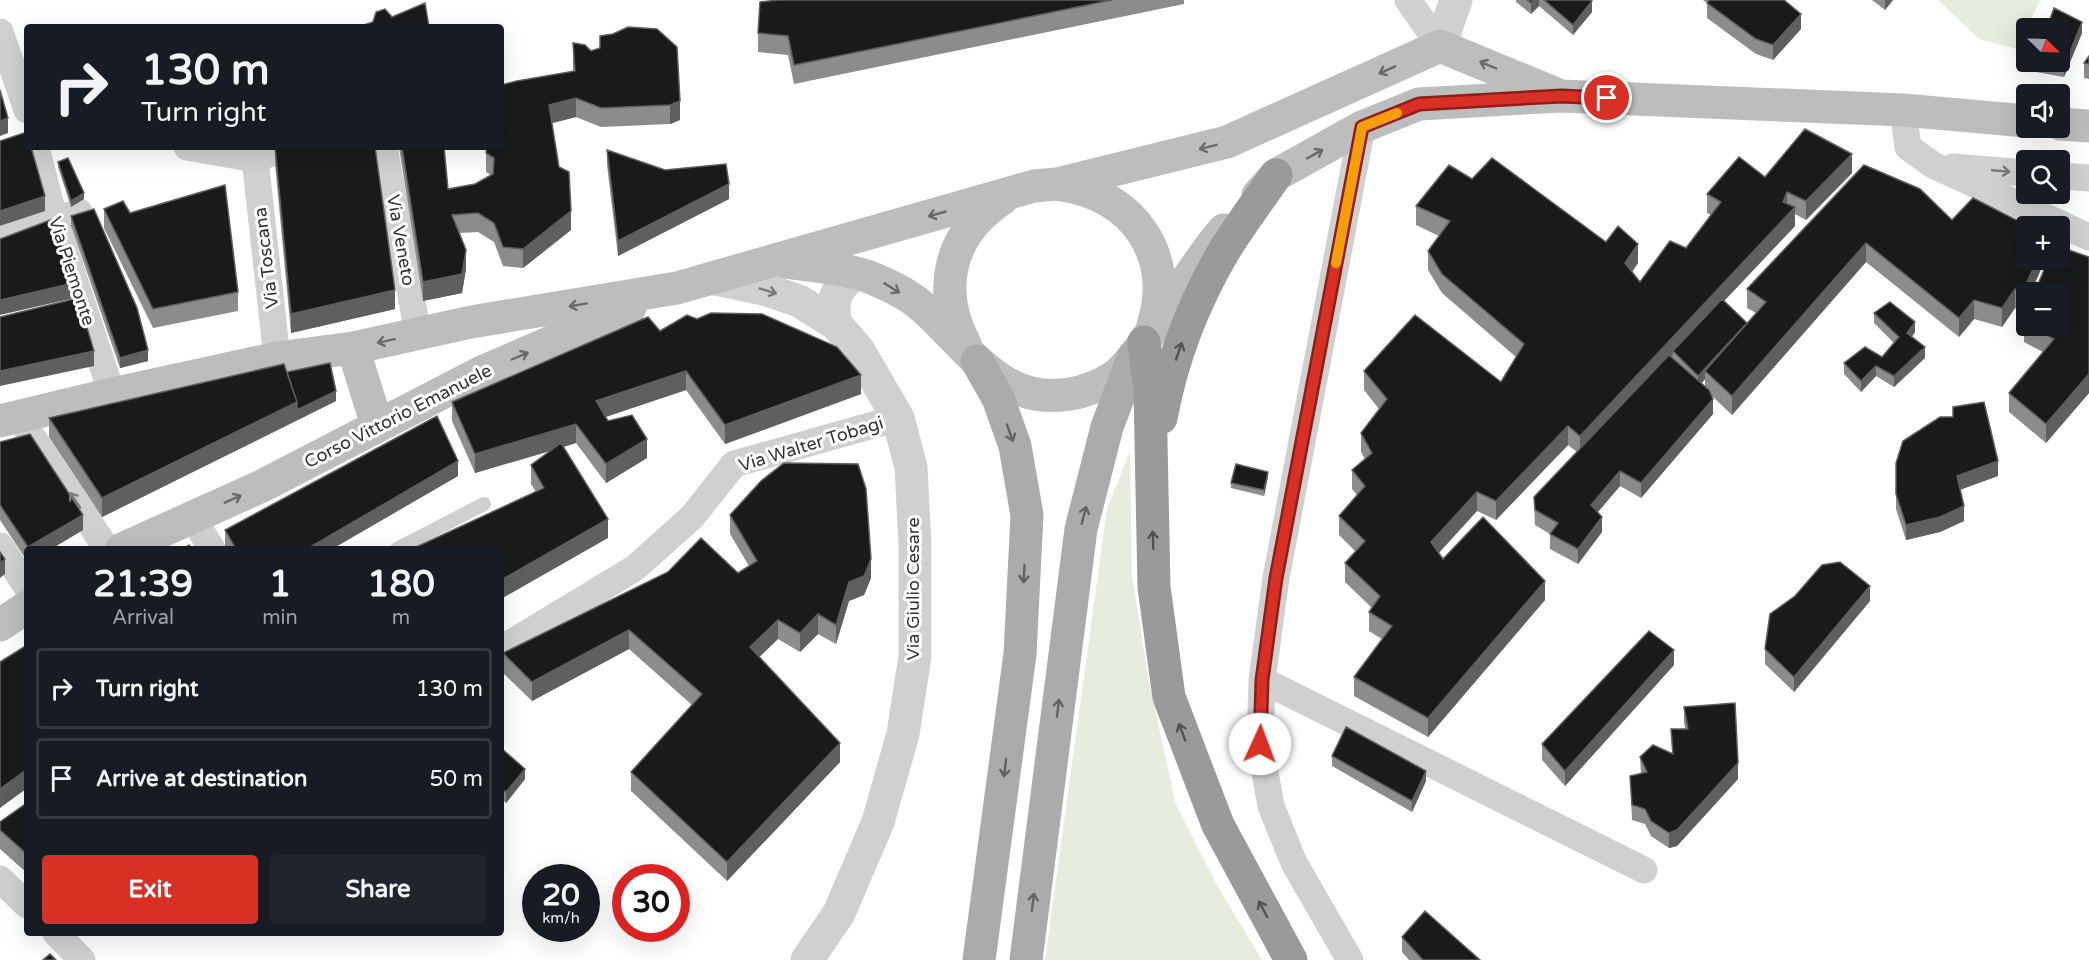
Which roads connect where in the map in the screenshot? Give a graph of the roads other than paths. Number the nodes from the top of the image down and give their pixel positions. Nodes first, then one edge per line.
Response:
1 (1408, 0) edge
2 (1456, 0) edge
3 (0, 32) edge
4 (1440, 46) junction
5 (1561, 96) junction
6 (24, 101) edge
7 (1419, 104) junction
8 (1903, 110) junction
9 (2016, 120) edge
10 (2070, 125) edge
11 (2089, 126) edge
12 (1362, 127) junction
13 (37, 150) edge
14 (204, 150) edge
15 (280, 150) edge
16 (385, 150) edge
17 (255, 159) junction
18 (1934, 165) junction
19 (2016, 172) edge
20 (1276, 175) junction
21 (2070, 177) edge
22 (2089, 178) edge
23 (1045, 185) junction
24 (67, 217) junction
25 (2089, 237) edge
26 (0, 242) edge
27 (775, 260) junction
28 (854, 273) junction
29 (711, 278) junction
30 (677, 288) junction
31 (471, 322) junction
32 (836, 324) junction
33 (418, 334) junction
34 (1143, 344) junction
35 (353, 348) junction
36 (973, 356) junction
37 (277, 358) junction
38 (482, 372) junction
39 (112, 394) junction
40 (898, 418) junction
41 (9, 419) edge
42 (377, 425) junction
43 (1150, 469) junction
44 (484, 504) dead end
45 (193, 518) junction
46 (0, 546) edge
47 (105, 546) edge
48 (129, 546) edge
49 (210, 546) edge
50 (403, 546) edge
51 (24, 582) edge
52 (24, 609) edge
53 (0, 625) edge
54 (504, 647) edge
55 (1262, 680) junction
56 (1000, 812) junction
57 (1644, 870) dead end
58 (0, 879) edge
59 (24, 902) edge
60 (59, 936) edge
61 (82, 960) edge
62 (807, 960) edge
63 (965, 960) edge
64 (979, 960) edge
65 (1026, 960) edge
66 (1291, 960) edge
67 (1350, 960) edge

1 - 4 street
2 - 4 street
3 - 6 street
5 -> 4 main road
4 - 7 main road
4 -> 23 main road
5 - 7 main road
5 - 8 main road
7 - 12 main road
8 - 9 main road
8 - 18 street
10 - 11 main road
20 -> 12 main road
12 - 55 street
13 - 24 street, Via Piemonte
14 - 17 street
15 - 17 street
16 - 33 street, Via Veneto
17 - 37 street, Via Toscana
18 -> 19 street
18 - 25 street
20 - 34 main road
43 -> 20 highway
21 - 22 street
23 -> 27 main road
23 - 34 main road
23 - 36 main road
24 - 26 street
24 - 39 street, Via Piemonte
27 - 28 main road
27 - 29 main road
28 - 32 street
28 -> 36 main road
29 - 30 main road
29 -> 32 street, Via Giulio Cesare
30 -> 31 main road
38 -> 30 main road, Corso Vittorio Emanuele
31 - 33 main road
31 - 38 main road
32 - 40 street, Via Giulio Cesare
33 -> 35 main road
34 - 36 main road
34 - 43 highway
65 -> 34 main road
35 - 37 main road
35 - 42 main road
36 -> 56 main road
37 - 39 main road
38 - 42 main road, Corso Vittorio Emanuele
39 - 41 main road
40 - 54 street, Via Walter Tobagi
40 - 62 street, Via Giulio Cesare
47 -> 41 street
45 -> 42 main road, Corso Vittorio Emanuele
66 -> 43 highway
44 - 50 lane
45 - 48 main road, Corso Vittorio Emanuele
45 - 49 street
46 - 51 street
52 - 53 main road
55 - 57 street
55 - 67 street
56 - 63 main road
56 - 64 main road
58 - 59 street
60 - 61 street

